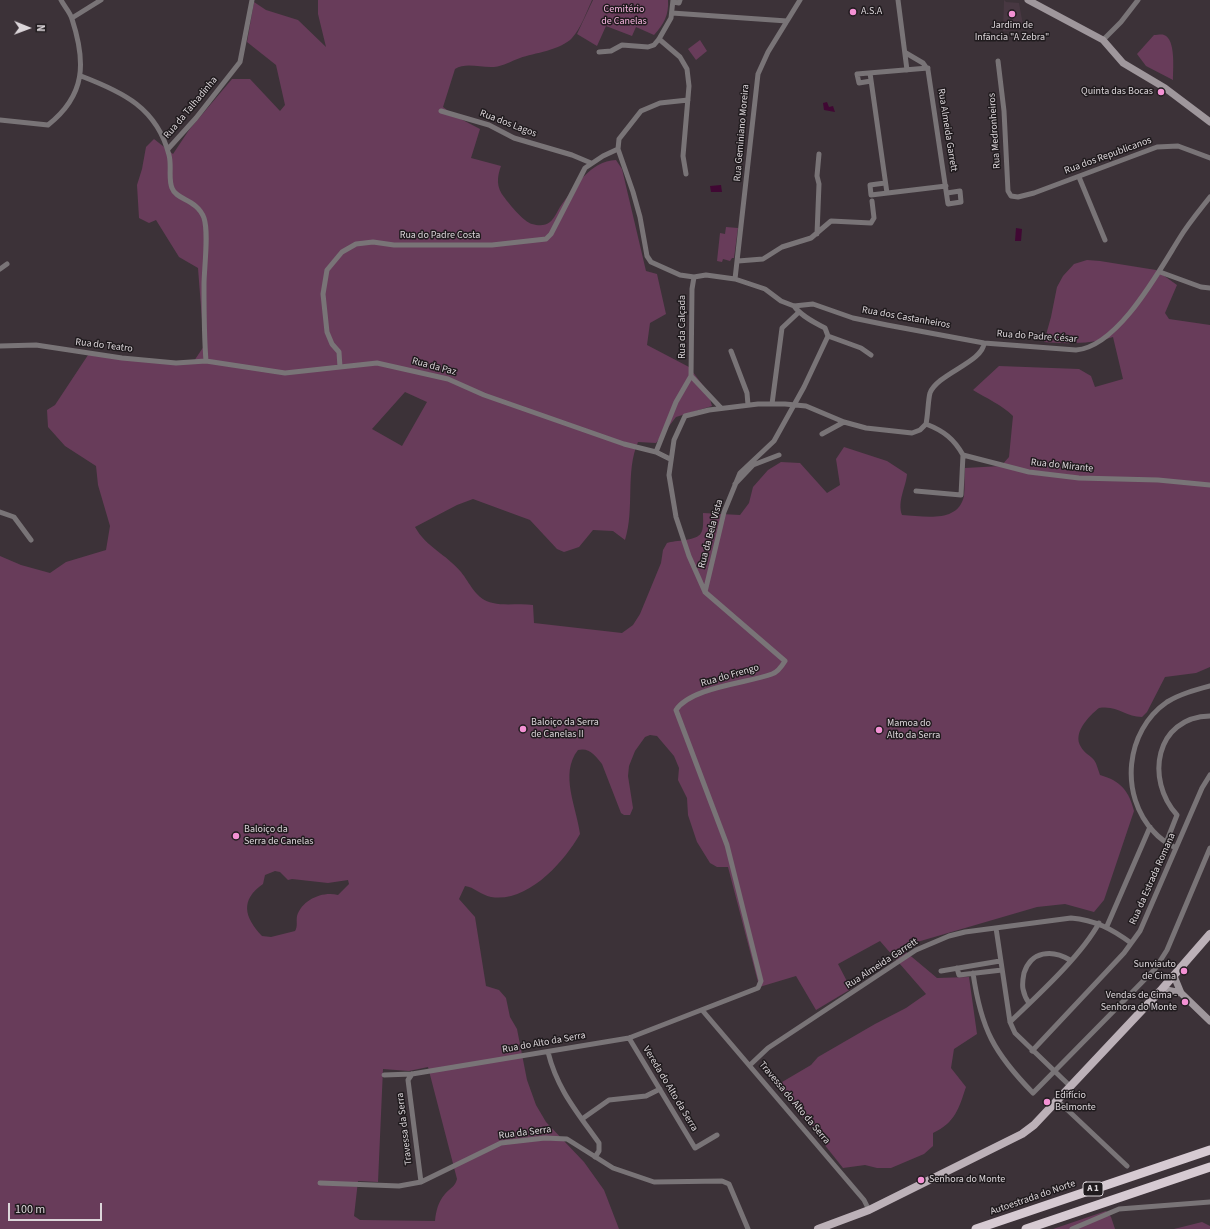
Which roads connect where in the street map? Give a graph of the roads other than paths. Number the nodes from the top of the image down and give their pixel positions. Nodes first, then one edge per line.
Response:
1 (60, 0) edge
2 (101, 0) edge
3 (252, 0) edge
4 (680, 0) edge
5 (800, 0) edge
6 (898, 0) edge
7 (1028, 0) edge
8 (1138, 0) edge
9 (673, 1) edge
10 (672, 13) junction
11 (72, 18) junction
12 (787, 21) junction
13 (659, 40) junction
14 (1103, 40) junction
15 (599, 52) dead end
16 (906, 53) junction
17 (998, 61) dead end
18 (928, 69) junction
19 (907, 70) junction
20 (870, 72) junction
21 (81, 76) junction
22 (871, 81) junction
23 (688, 100) junction
24 (442, 111) dead end
25 (0, 120) edge
26 (1210, 122) edge
27 (168, 149) junction
28 (618, 149) junction
29 (819, 154) dead end
30 (1210, 158) edge
31 (591, 163) junction
32 (686, 174) dead end
33 (1080, 177) junction
34 (885, 183) junction
35 (946, 186) junction
36 (887, 193) junction
37 (947, 193) dead end
38 (1013, 197) joint
39 (1210, 197) edge
40 (872, 201) dead end
41 (817, 234) junction
42 (1105, 240) dead end
43 (738, 261) junction
44 (7, 264) dead end
45 (0, 269) edge
46 (1160, 272) junction
47 (694, 277) junction
48 (735, 279) junction
49 (1210, 288) edge
50 (794, 306) junction
51 (799, 312) junction
52 (828, 336) junction
53 (984, 342) junction
54 (0, 346) edge
55 (731, 350) dead end
56 (871, 355) dead end
57 (206, 361) junction
58 (340, 367) junction
59 (691, 376) junction
60 (772, 404) junction
61 (793, 405) junction
62 (748, 406) junction
63 (721, 408) junction
64 (844, 422) junction
65 (926, 424) junction
66 (822, 434) dead end
67 (656, 452) junction
68 (963, 455) junction
69 (779, 456) dead end
70 (670, 459) junction
71 (735, 484) junction
72 (1210, 485) edge
73 (916, 492) dead end
74 (2, 512) edge
75 (31, 540) dead end
76 (705, 592) junction
77 (1210, 686) edge
78 (1210, 716) edge
79 (1210, 775) edge
80 (1150, 827) junction
81 (1166, 842) junction
82 (1176, 848) junction
83 (1210, 848) edge
84 (1100, 923) junction
85 (1107, 926) junction
86 (996, 928) junction
87 (1210, 934) edge
88 (1131, 943) junction
89 (1070, 960) junction
90 (1000, 961) junction
91 (957, 968) junction
92 (1002, 970) junction
93 (942, 971) dead end
94 (973, 973) junction
95 (1174, 976) junction
96 (1162, 989) junction
97 (1181, 993) junction
98 (1029, 1004) junction
99 (702, 1010) junction
100 (1210, 1021) edge
101 (1010, 1022) junction
102 (629, 1038) junction
103 (1032, 1050) junction
104 (548, 1052) junction
105 (750, 1065) junction
106 (1055, 1072) junction
107 (412, 1074) junction
108 (384, 1075) dead end
109 (1070, 1086) junction
110 (660, 1089) junction
111 (1057, 1100) junction
112 (582, 1119) junction
113 (717, 1135) dead end
114 (1210, 1150) edge
115 (595, 1157) junction
116 (1127, 1166) dead end
117 (1210, 1167) edge
118 (421, 1182) junction
119 (320, 1183) dead end
120 (1210, 1202) edge
121 (869, 1210) junction
122 (748, 1229) edge
123 (818, 1229) edge
124 (976, 1229) edge
125 (1026, 1229) edge
126 (1072, 1229) edge

1 - 11 street
2 - 11 street
3 - 27 street, Rua da Talhadinha
4 - 9 street
5 - 12 street, Rua Geminiano Moreira
6 - 16 street
7 - 14 main road
8 - 14 street
9 - 10 street
10 - 12 street
10 - 13 street
11 - 21 street
12 - 43 street, Rua Geminiano Moreira
13 - 15 street
13 - 23 street
14 - 26 main road
16 - 18 street
16 - 19 street
17 - 38 street, Rua Medronheiros
18 - 19 street
18 - 35 street, Rua Almeida Garrett
19 - 20 street
20 - 22 street
20 - 22 street
21 - 25 street
21 - 27 street
22 - 34 street
23 - 28 street
23 - 32 street
24 - 31 street, Rua dos Lagos
27 - 57 street, Rua da Talhadinha
28 - 31 street, Rua do Padre Costa
28 - 47 street
29 - 41 street
30 - 33 street, Rua dos Republicanos
31 - 58 street, Rua do Padre Costa
33 - 38 street, Rua dos Republicanos
33 - 42 street
34 - 36 street
34 - 36 street
35 - 36 street
35 - 37 street, Rua Almeida Garrett
39 - 46 street, Rua do Padre César
40 - 41 street
41 - 43 street
43 - 48 street, Rua Geminiano Moreira
44 - 45 street
46 - 49 street
46 - 53 street, Rua do Padre César
47 - 48 street
47 - 59 street, Rua da Calçada
48 - 50 street
50 - 51 street
50 - 53 street, Rua dos Castanheiros
51 - 52 street
51 - 60 street
52 - 56 street
52 - 61 street, Rua da Bela Vista
53 - 65 street, Rua do Padre César
54 - 57 street, Rua do Teatro
55 - 62 street
57 - 58 street, Rua da Paz
58 - 67 street, Rua da Paz
59 - 63 street
59 - 67 street
60 - 61 street
60 - 62 street
61 - 64 street
61 - 71 street, Rua da Bela Vista
62 - 63 street, Rua do Frengo
63 - 70 street, Rua do Frengo
64 - 65 street
64 - 66 street
65 - 68 street
67 - 70 street, Rua da Paz
68 - 72 street, Rua do Mirante
68 - 73 street
69 - 71 street
70 - 76 street, Rua do Frengo
71 - 76 street, Rua da Bela Vista
74 - 75 street
76 - 99 street, Rua do Frengo
77 - 80 street
78 - 81 street
79 - 82 street, Rua da Estrada Romana
80 - 81 street
80 - 85 street
81 - 82 street
82 - 88 street, Rua da Estrada Romana
83 - 106 street
84 - 85 street, Rua Almeida Garrett
84 - 86 street, Rua Almeida Garrett
84 - 89 street
85 - 88 street, Rua Almeida Garrett
86 - 90 street
86 - 105 street, Rua Almeida Garrett
87 - 95 main road
88 - 103 street, Rua da Estrada Romana
89 - 98 street
89 - 98 street
90 - 91 street
90 - 92 street
91 - 93 street
91 - 94 street
92 - 94 street
92 - 101 street
94 - 106 street
95 - 96 main road
95 - 97 main road
96 - 97 main road
96 - 109 main road
97 - 100 main road
98 - 101 street
99 - 102 street, Rua do Alto da Serra
99 - 105 street, Travessa do Alto da Serra
101 - 103 street
102 - 104 street, Rua do Alto da Serra
102 - 110 street, Vereda do Alto da Serra
103 - 106 street
104 - 107 street, Rua do Alto da Serra
104 - 112 street
105 - 121 street, Travessa do Alto da Serra
106 - 109 street
107 - 108 street, Rua do Alto da Serra
107 - 118 street, Travessa da Serra
109 - 111 main road
110 - 112 street
110 - 113 street, Vereda do Alto da Serra
111 - 116 street
111 - 121 main road
112 - 115 street
114 - 124 highway, Autoestrada do Norte / A 1
115 - 118 street, Rua da Serra
115 - 122 street, Rua da Serra
117 - 125 highway, A 1
118 - 119 street, Rua da Serra
120 - 126 street
121 - 123 main road

